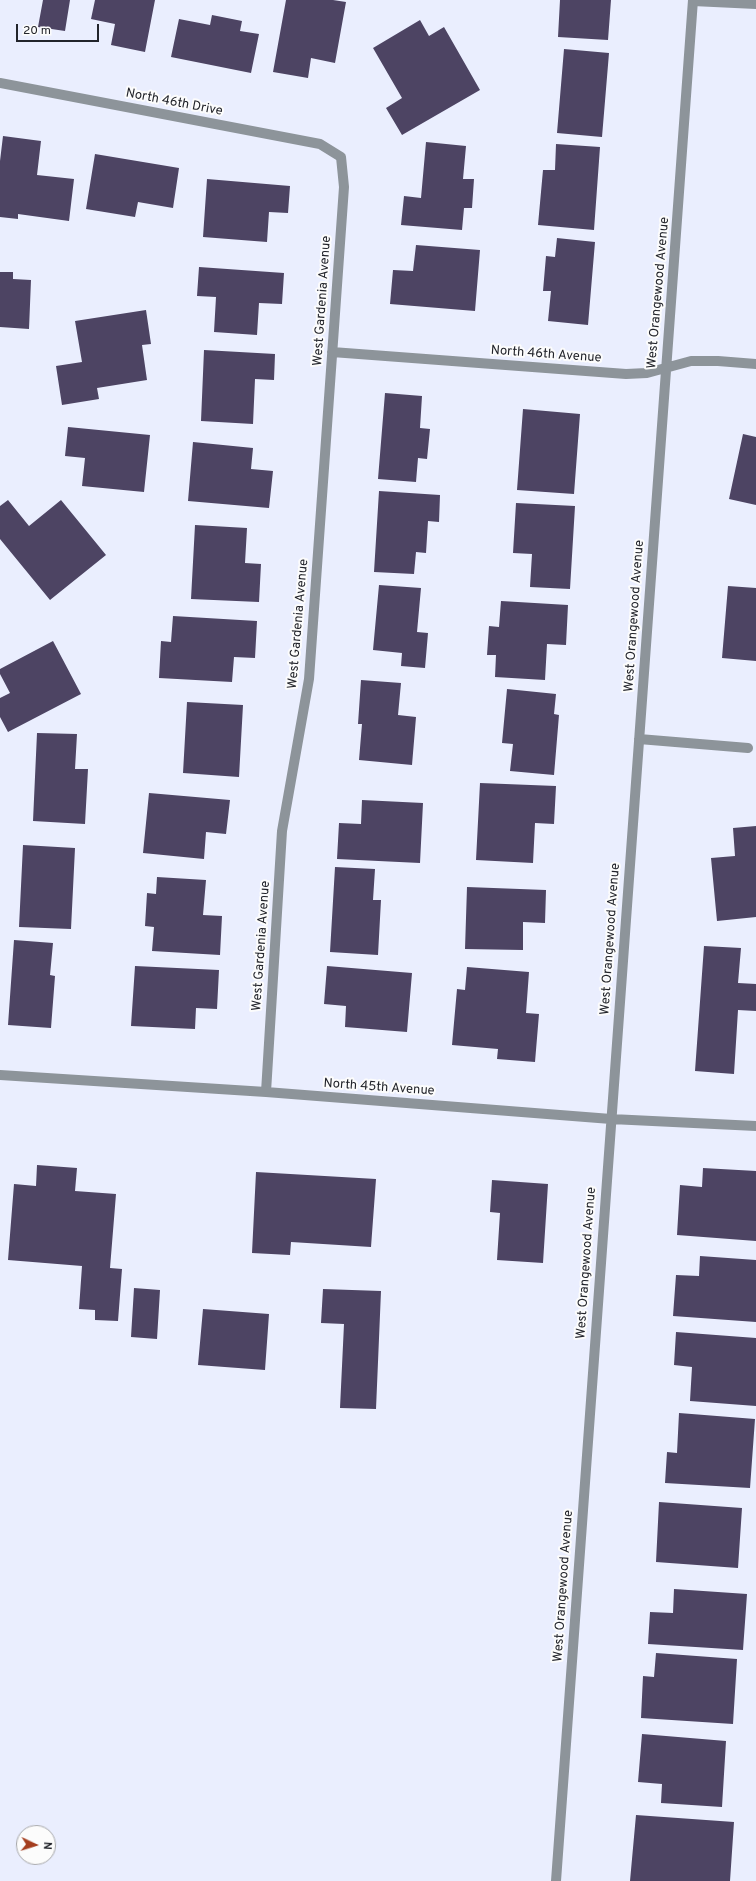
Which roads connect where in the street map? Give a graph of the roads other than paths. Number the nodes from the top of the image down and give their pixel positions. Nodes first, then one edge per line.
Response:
1 (693, 0) edge
2 (756, 4) edge
3 (0, 82) edge
4 (341, 157) joint
5 (332, 352) junction
6 (756, 364) edge
7 (666, 368) junction
8 (639, 739) junction
9 (748, 748) dead end
10 (0, 1075) edge
11 (266, 1092) junction
12 (611, 1119) junction
13 (756, 1126) edge
14 (556, 1881) edge

1 - 2 street
1 - 7 street, West Orangewood Avenue
3 - 4 street, North 46th Drive
4 - 5 street, West Gardenia Avenue
5 - 7 street, North 46th Avenue
5 - 11 street, West Gardenia Avenue
6 - 7 street, North 46th Avenue
7 - 8 street, West Orangewood Avenue
8 - 9 street
8 - 12 street, West Orangewood Avenue
10 - 11 street, North 45th Avenue
11 - 12 street, North 45th Avenue
12 - 13 street, North 45th Avenue
12 - 14 street, West Orangewood Avenue

